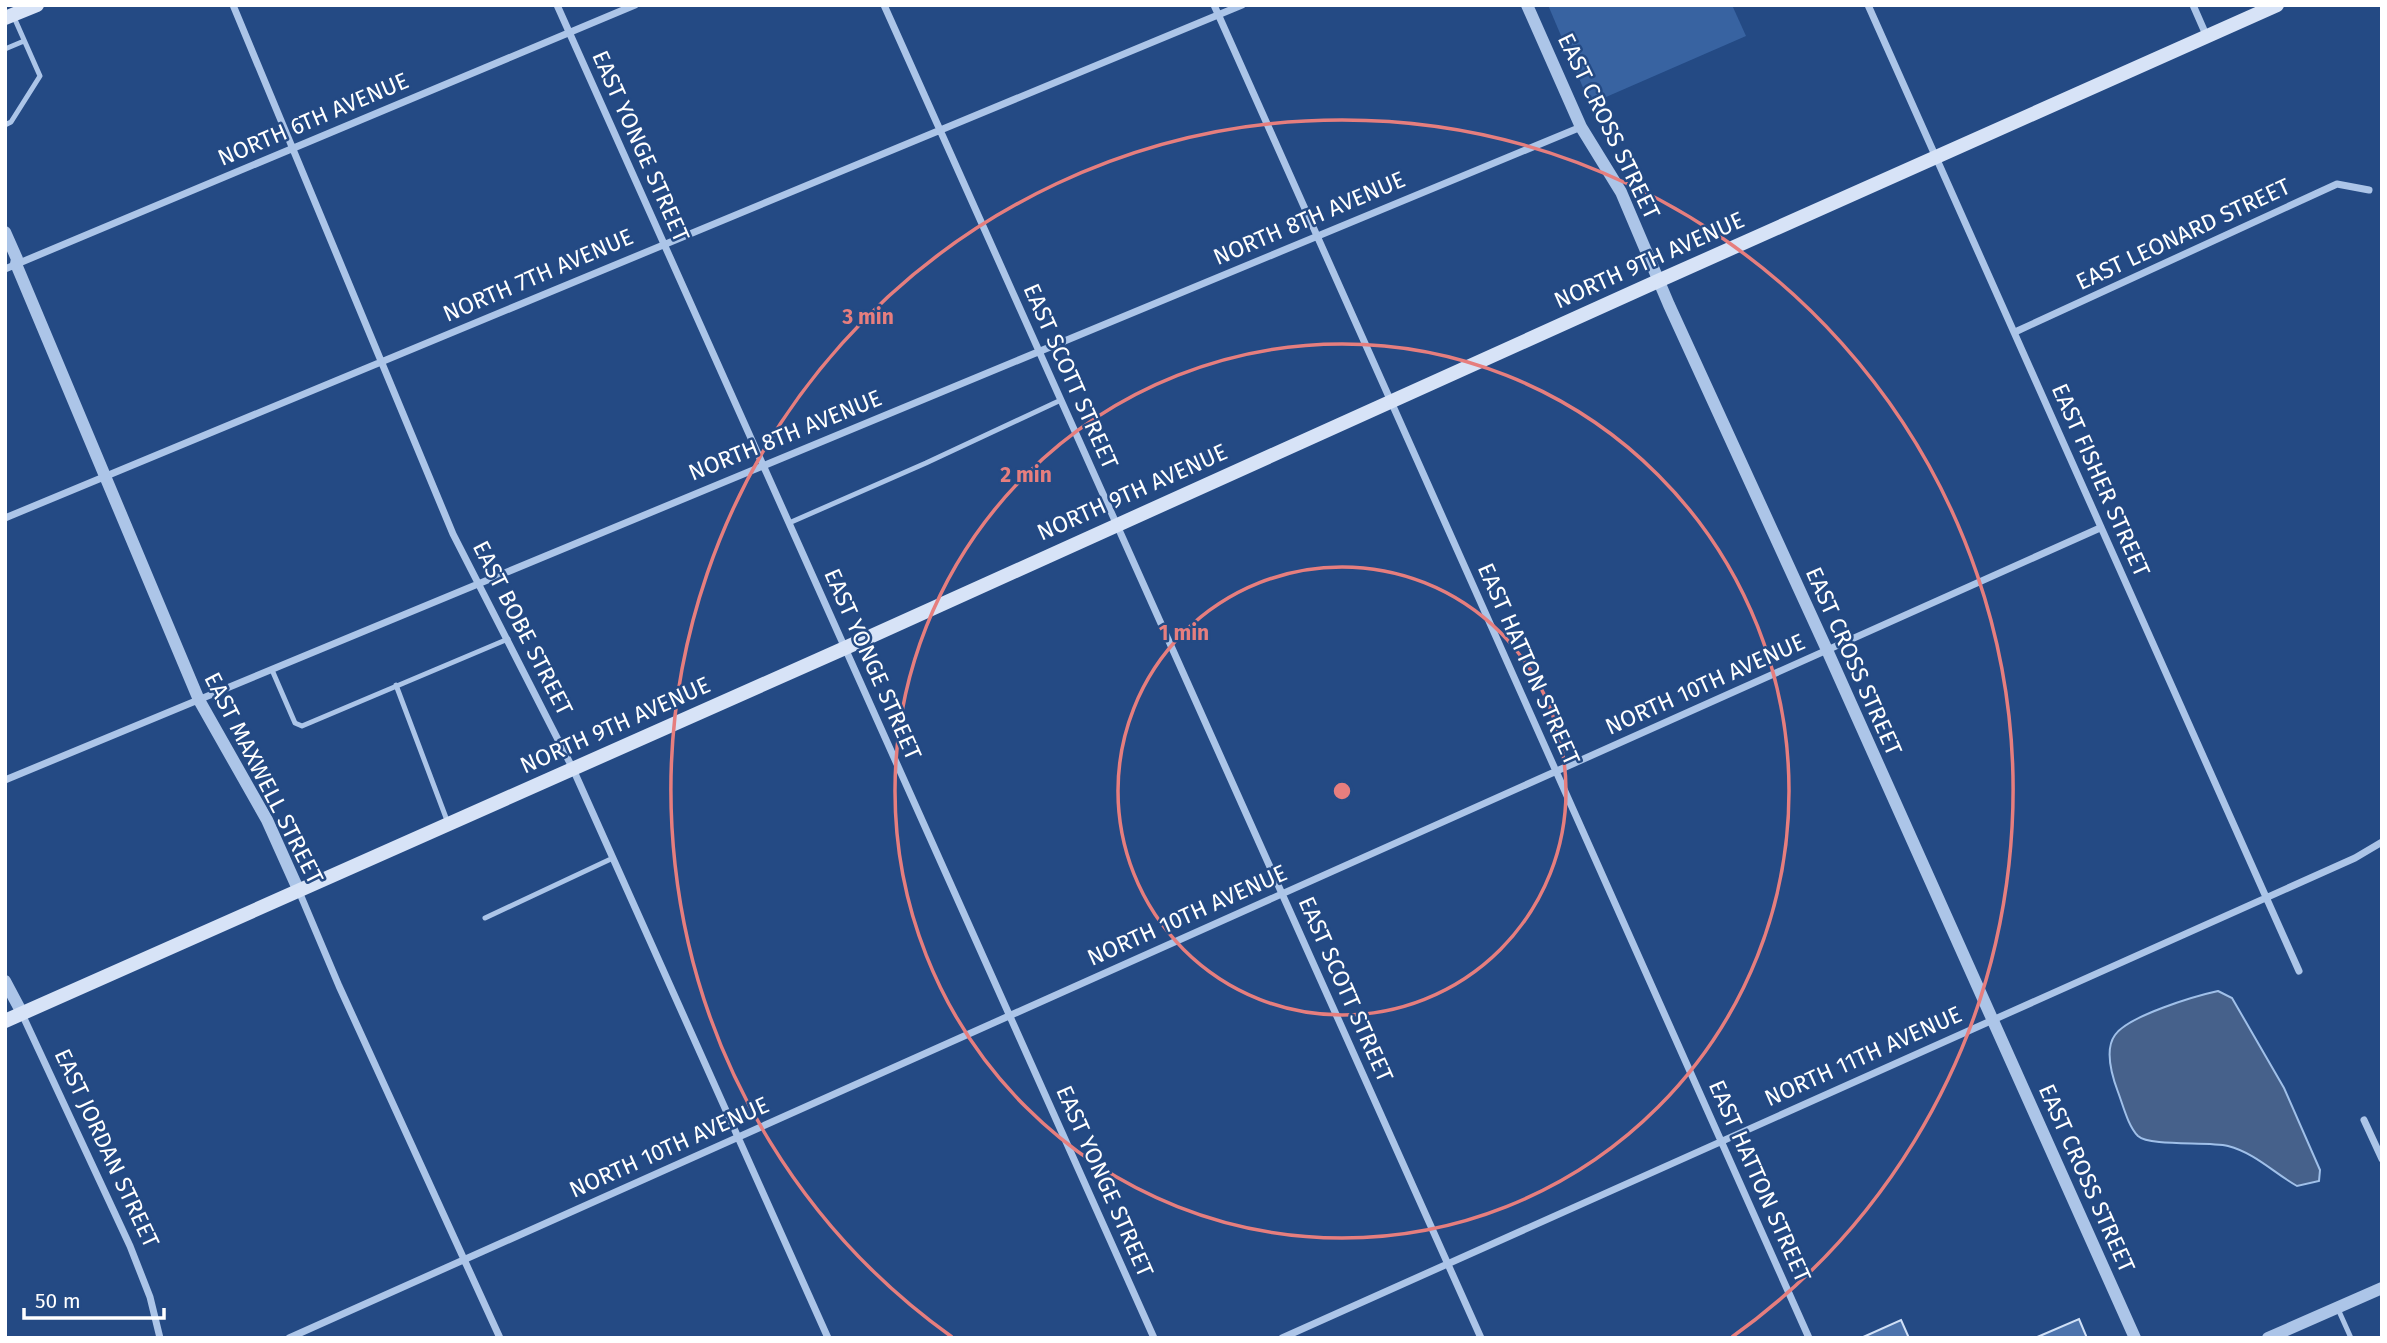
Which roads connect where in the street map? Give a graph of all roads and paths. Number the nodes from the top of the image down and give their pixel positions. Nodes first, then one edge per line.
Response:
1 (37, 5) edge
2 (233, 5) edge
3 (557, 5) edge
4 (635, 5) edge
5 (884, 5) edge
6 (1214, 5) edge
7 (1242, 5) edge
8 (1527, 5) edge
9 (1868, 5) edge
10 (2193, 5) edge
11 (2277, 5) edge
12 (1218, 15) junction
13 (9, 17) edge
14 (569, 32) junction
15 (2207, 37) junction
16 (24, 41) junction
17 (5, 48) edge
18 (5, 125) edge
19 (1581, 127) junction
20 (939, 129) junction
21 (293, 148) junction
22 (1936, 158) junction
23 (2369, 190) dead end
24 (5, 232) edge
25 (1316, 235) junction
26 (664, 244) junction
27 (11, 266) edge
28 (1658, 281) junction
29 (2015, 332) junction
30 (1039, 352) junction
31 (382, 361) junction
32 (1061, 400) junction
33 (1391, 402) junction
34 (763, 465) junction
35 (105, 477) junction
36 (5, 518) edge
37 (789, 523) junction
38 (1116, 524) junction
39 (2101, 528) junction
40 (480, 584) junction
41 (508, 639) junction
42 (845, 648) junction
43 (1827, 650) junction
44 (272, 670) junction
45 (397, 685) junction
46 (199, 700) junction
47 (573, 769) junction
48 (1556, 771) junction
49 (5, 780) edge
50 (448, 823) junction
51 (2382, 842) edge
52 (613, 858) junction
53 (298, 889) junction
54 (1282, 894) junction
55 (2266, 897) junction
56 (485, 918) dead end
57 (2298, 971) dead end
58 (5, 981) edge
59 (22, 1013) junction
60 (1009, 1016) junction
61 (1993, 1019) junction
62 (5, 1021) edge
63 (2364, 1121) dead end
64 (738, 1137) junction
65 (1721, 1142) junction
66 (2382, 1159) edge
67 (464, 1259) junction
68 (1448, 1264) junction
69 (2382, 1288) edge
70 (2338, 1307) junction
71 (160, 1338) edge
72 (289, 1338) edge
73 (499, 1338) edge
74 (828, 1338) edge
75 (1154, 1338) edge
76 (1282, 1338) edge
77 (1480, 1338) edge
78 (1809, 1338) edge
79 (2135, 1338) edge
80 (2268, 1338) edge
81 (2351, 1338) edge

1 - 13 main road
2 - 21 street, EAST BOBE STREET
3 - 14 street, EAST YONGE STREET
4 - 14 street, NORTH 6TH AVENUE
5 - 20 street, EAST SCOTT STREET
6 - 12 street, EAST HATTON STREET
7 - 12 street, NORTH 7TH AVENUE
8 - 19 street, EAST CROSS STREET
9 - 22 street, EAST FISHER STREET
10 - 15 street
11 - 15 main road, NORTH 9TH AVENUE
12 - 20 street, NORTH 7TH AVENUE
12 - 25 street, EAST HATTON STREET
13 - 16 lane
14 - 21 street, NORTH 6TH AVENUE
14 - 26 street, EAST YONGE STREET
15 - 22 main road, NORTH 9TH AVENUE
16 - 17 lane
16 - 18 lane
19 - 25 street, NORTH 8TH AVENUE
19 - 28 street, EAST CROSS STREET
20 - 26 street, NORTH 7TH AVENUE
20 - 30 street, EAST SCOTT STREET
21 - 27 street, NORTH 6TH AVENUE
21 - 31 street, EAST BOBE STREET
22 - 28 main road, NORTH 9TH AVENUE
22 - 29 street, EAST FISHER STREET
23 - 29 street, EAST LEONARD STREET
24 - 27 street, EAST MAXWELL STREET
25 - 30 street, NORTH 8TH AVENUE
25 - 33 street, EAST HATTON STREET
26 - 31 street, NORTH 7TH AVENUE
26 - 34 street, EAST YONGE STREET
27 - 35 street, EAST MAXWELL STREET
28 - 33 main road, NORTH 9TH AVENUE
28 - 43 street, EAST CROSS STREET
29 - 39 street, EAST FISHER STREET
30 - 32 street, EAST SCOTT STREET
30 - 34 street, NORTH 8TH AVENUE
31 - 35 street, NORTH 7TH AVENUE
31 - 40 street, EAST BOBE STREET
32 - 37 lane
32 - 38 street, EAST SCOTT STREET
33 - 38 main road, NORTH 9TH AVENUE
33 - 48 street, EAST HATTON STREET
34 - 37 street, EAST YONGE STREET
34 - 40 street, NORTH 8TH AVENUE
35 - 36 street, NORTH 7TH AVENUE
35 - 46 street, EAST MAXWELL STREET
37 - 42 street, EAST YONGE STREET
38 - 42 main road, NORTH 9TH AVENUE
38 - 54 street, EAST SCOTT STREET
39 - 43 street, NORTH 10TH AVENUE
39 - 55 street, EAST FISHER STREET
40 - 41 street, EAST BOBE STREET
40 - 44 street, NORTH 8TH AVENUE
41 - 45 lane
41 - 47 street, EAST BOBE STREET
42 - 47 main road, NORTH 9TH AVENUE
42 - 60 street, EAST YONGE STREET
43 - 48 street, NORTH 10TH AVENUE
43 - 61 street, EAST CROSS STREET
44 - 45 lane
44 - 46 street, NORTH 8TH AVENUE
45 - 50 lane
46 - 49 street, NORTH 8TH AVENUE
46 - 53 street, EAST MAXWELL STREET
47 - 50 main road, NORTH 9TH AVENUE
47 - 52 street, EAST BOBE STREET
48 - 54 street, NORTH 10TH AVENUE
48 - 65 street, EAST HATTON STREET
50 - 53 main road, NORTH 9TH AVENUE
51 - 55 street, NORTH 11TH AVENUE
52 - 56 lane
52 - 64 street, EAST BOBE STREET
53 - 59 main road, NORTH 9TH AVENUE
53 - 67 street, EAST MAXWELL STREET
54 - 60 street, NORTH 10TH AVENUE
54 - 68 street, EAST SCOTT STREET
55 - 57 street, EAST FISHER STREET
55 - 61 street, NORTH 11TH AVENUE
58 - 59 street, EAST JORDAN STREET
59 - 62 main road, NORTH 9TH AVENUE
59 - 71 street, EAST JORDAN STREET
60 - 64 street, NORTH 10TH AVENUE
60 - 75 street, EAST YONGE STREET
61 - 65 street, NORTH 11TH AVENUE
61 - 79 street, EAST CROSS STREET
63 - 66 street
64 - 67 street, NORTH 10TH AVENUE
64 - 74 street, EAST BOBE STREET
65 - 68 street, NORTH 11TH AVENUE
65 - 78 street, EAST HATTON STREET
67 - 72 street, NORTH 10TH AVENUE
67 - 73 street, EAST MAXWELL STREET
68 - 76 street, NORTH 11TH AVENUE
68 - 77 street, EAST SCOTT STREET
69 - 70 street
70 - 80 street
70 - 81 lane

